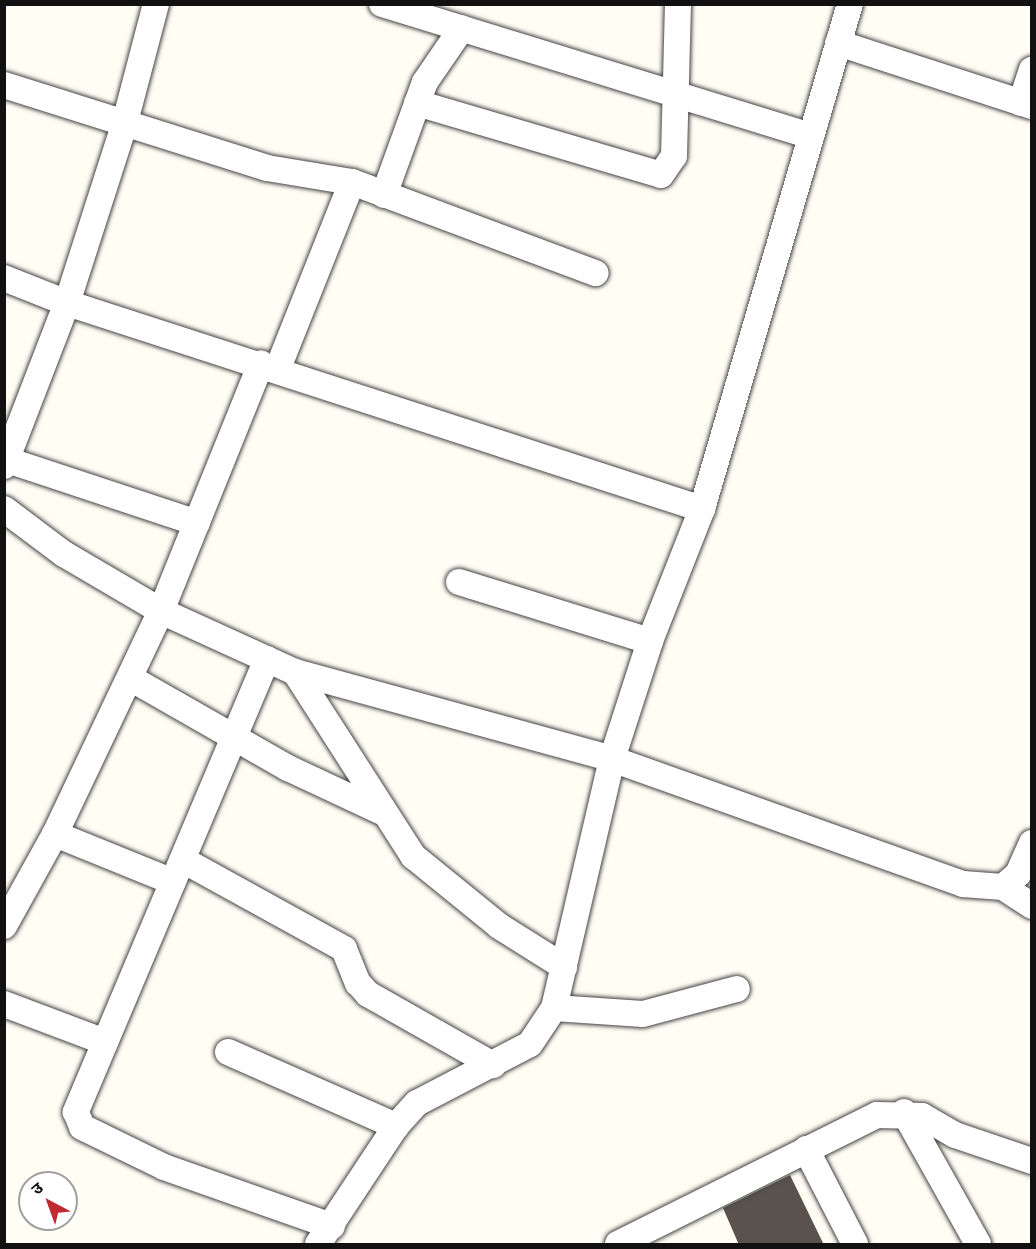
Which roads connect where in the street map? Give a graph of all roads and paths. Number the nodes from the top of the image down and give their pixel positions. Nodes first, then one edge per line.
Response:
1 (156, 4) edge
2 (382, 4) edge
3 (678, 4) edge
4 (850, 4) edge
5 (427, 10) edge
6 (462, 28) junction
7 (838, 43) junction
8 (1032, 70) edge
9 (4, 85) edge
10 (674, 95) junction
11 (417, 103) junction
12 (1026, 104) edge
13 (125, 122) junction
14 (811, 136) junction
15 (352, 182) junction
16 (384, 195) junction
17 (596, 273) dead end
18 (4, 278) edge
19 (67, 303) junction
20 (269, 365) junction
21 (6, 463) edge
22 (4, 509) edge
23 (702, 509) junction
24 (197, 523) junction
25 (459, 582) dead end
26 (161, 611) junction
27 (650, 641) junction
28 (267, 659) junction
29 (295, 672) junction
30 (130, 678) junction
31 (236, 740) junction
32 (612, 759) junction
33 (380, 811) junction
34 (55, 834) junction
35 (1032, 843) edge
36 (178, 871) junction
37 (1003, 887) junction
38 (1032, 906) edge
39 (4, 926) edge
40 (564, 967) junction
41 (736, 989) dead end
42 (4, 1004) edge
43 (554, 1008) junction
44 (105, 1042) junction
45 (228, 1052) dead end
46 (493, 1065) junction
47 (904, 1112) junction
48 (396, 1126) junction
49 (806, 1149) junction
50 (1032, 1161) edge
51 (325, 1235) edge
52 (629, 1242) edge
53 (855, 1245) edge
54 (978, 1245) edge

1 - 13 street
2 - 5 street
3 - 10 street
4 - 7 street
5 - 6 street
6 - 10 street
6 - 11 street
7 - 12 street
7 - 14 street
8 - 12 street
9 - 13 street
10 - 11 street
10 - 14 street
11 - 16 street
13 - 15 street
13 - 19 street
14 - 23 street
15 - 16 street
15 - 20 street
16 - 17 street
18 - 19 street
19 - 20 street
19 - 21 street
20 - 23 street
20 - 24 street
21 - 24 street
22 - 26 street
23 - 27 street
24 - 26 street
25 - 27 street
26 - 28 street
26 - 30 street
27 - 32 street
28 - 29 street
28 - 31 street
29 - 32 street
29 - 33 street
30 - 31 street
30 - 34 street
31 - 33 street
31 - 36 street
32 - 37 street
32 - 40 street
33 - 40 street
34 - 36 street
34 - 39 street
35 - 37 street
36 - 44 street
36 - 46 street
37 - 38 street
40 - 43 street
41 - 43 street
42 - 44 street
43 - 46 street
44 - 51 street
45 - 48 street
46 - 48 street
47 - 49 street
47 - 50 street
47 - 54 street
48 - 51 street
49 - 52 street
49 - 53 street

